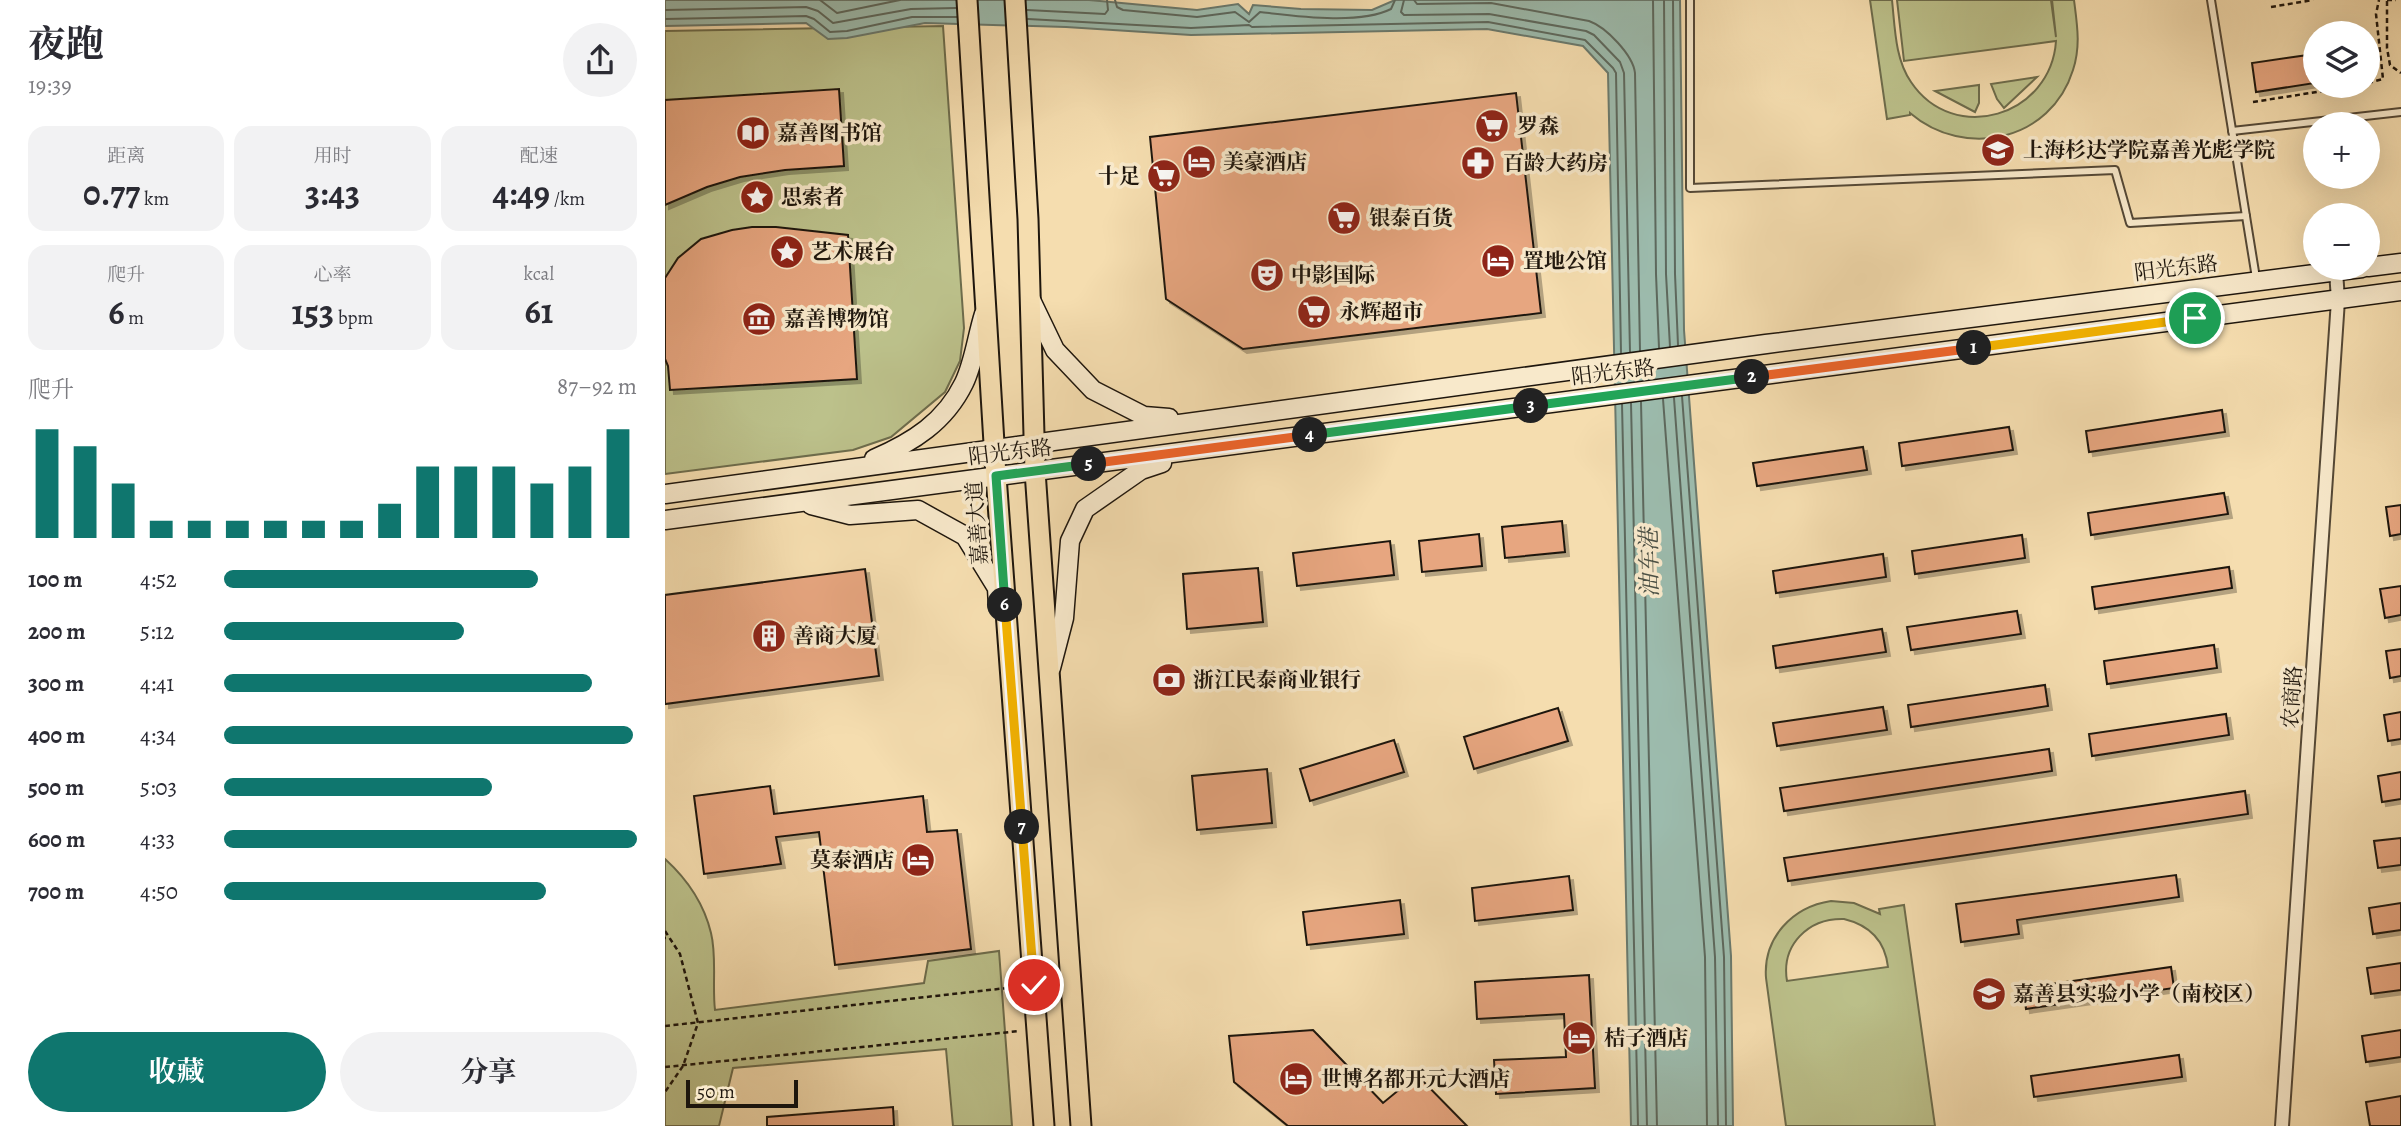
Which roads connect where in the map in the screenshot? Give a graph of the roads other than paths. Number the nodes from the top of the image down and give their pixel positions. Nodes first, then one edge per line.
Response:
1 (967, 0) edge
2 (1015, 0) edge
3 (1690, 0) edge
4 (2211, 0) edge
5 (2401, 113) edge
6 (2232, 131) junction
7 (2246, 216) junction
8 (2401, 263) edge
9 (2380, 266) edge
10 (2303, 275) edge
11 (2337, 280) edge
12 (2256, 281) junction
13 (2401, 291) edge
14 (1030, 297) junction
15 (2338, 300) junction
16 (986, 307) junction
17 (1204, 421) junction
18 (1034, 444) junction
19 (995, 448) junction
20 (1206, 449) junction
21 (850, 468) junction
22 (1035, 471) junction
23 (996, 476) junction
24 (665, 494) edge
25 (801, 502) junction
26 (665, 520) edge
27 (1008, 639) junction
28 (1050, 675) junction
29 (1044, 1126) edge
30 (1081, 1126) edge
31 (2282, 1126) edge

1 - 16 main road, 嘉善大道
2 - 14 main road
3 - 7 lane
4 - 6 lane
5 - 6 lane
6 - 7 lane
7 - 12 lane
8 - 9 main road
10 - 12 main road, 阳光东路
11 - 15 street, 农商路
12 - 17 main road, 阳光东路
13 - 15 main road, 阳光东路
14 - 17 main road
14 - 18 main road
15 - 20 main road, 阳光东路
15 - 31 street, 农商路
16 - 19 main road, 嘉善大道
16 - 21 main road
17 - 18 main road, 阳光东路
18 - 19 main road, 阳光东路
18 - 22 main road
19 - 21 main road, 阳光东路
19 - 23 main road, 嘉善大道
20 - 22 main road, 阳光东路
20 - 28 main road
21 - 24 main road, 阳光东路
22 - 23 main road, 阳光东路
22 - 28 main road
23 - 25 main road, 阳光东路
23 - 27 main road, 嘉善大道
25 - 26 main road, 阳光东路
25 - 27 main road
27 - 29 main road, 嘉善大道
28 - 30 main road

